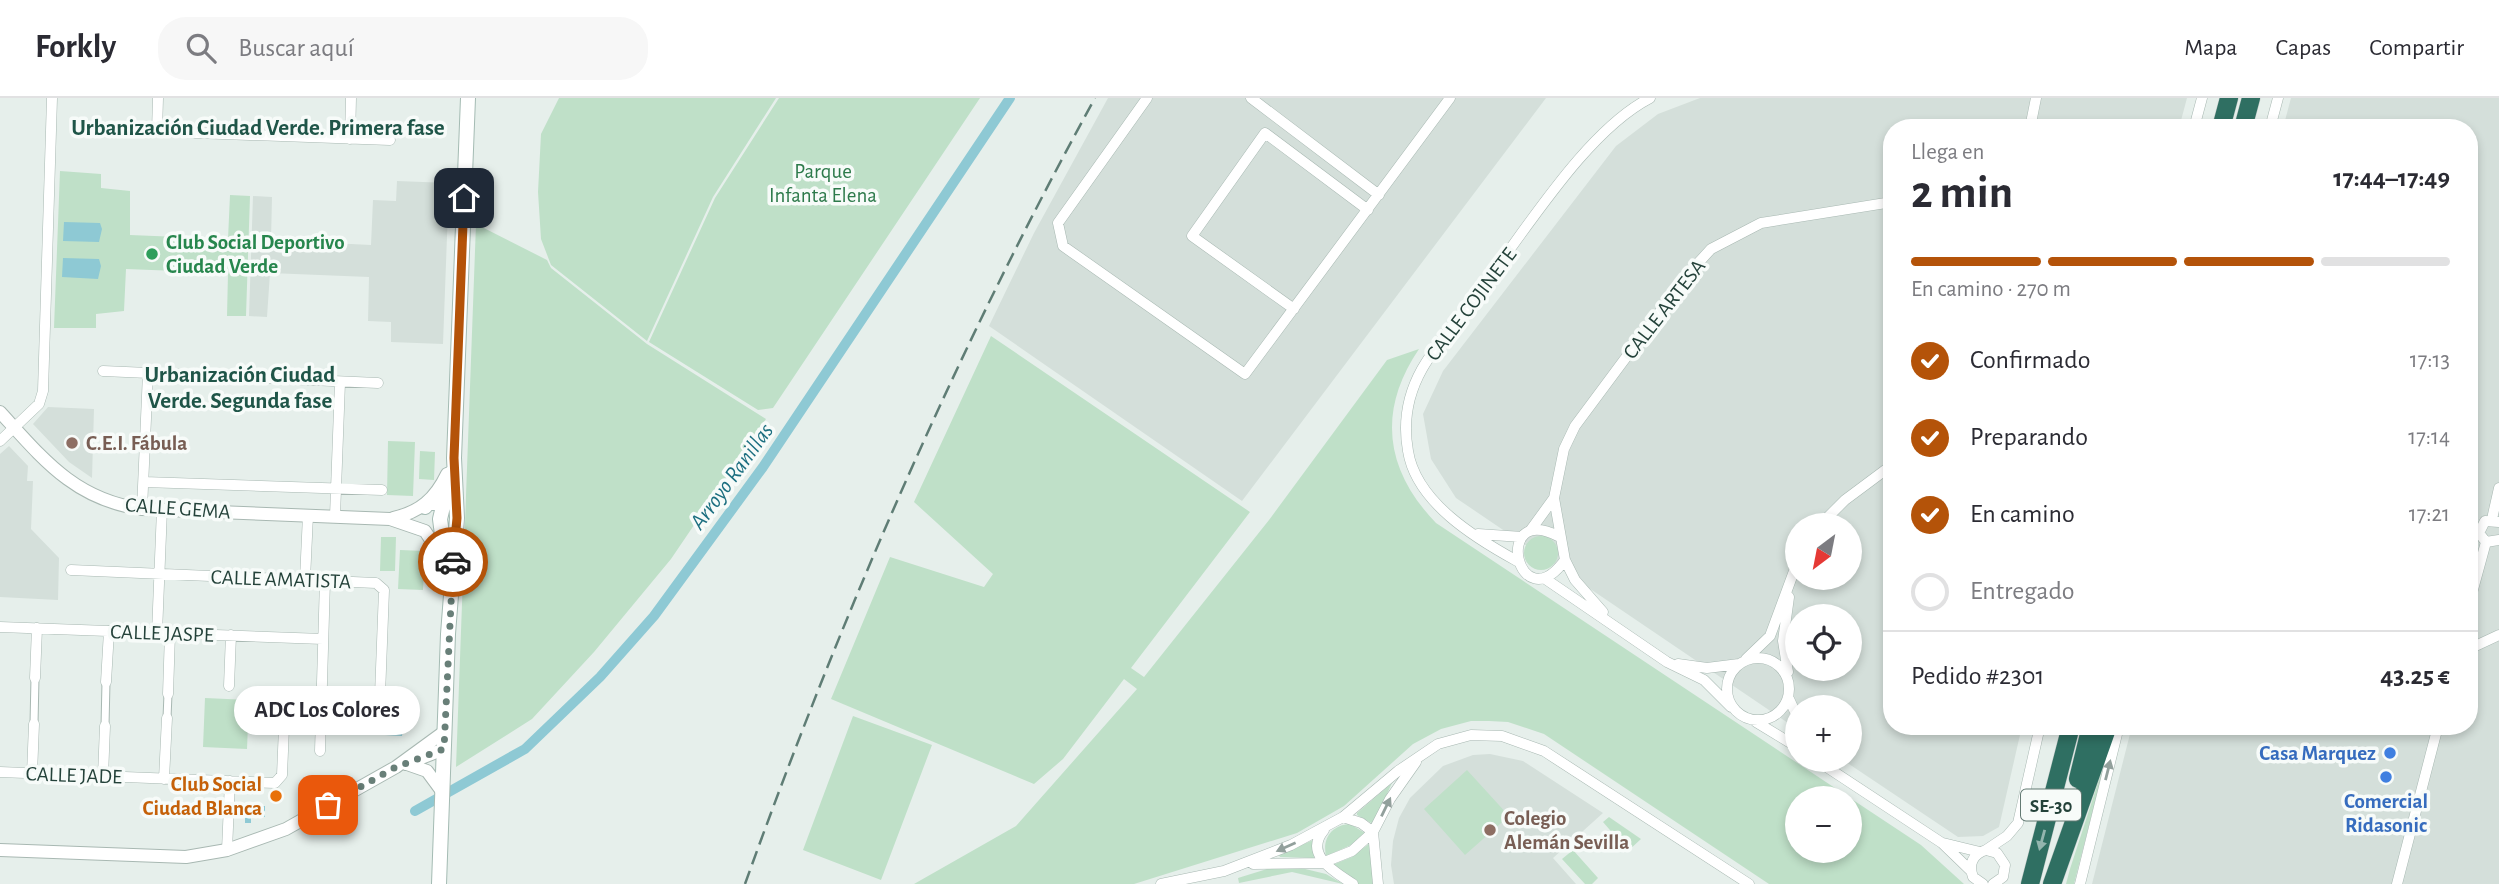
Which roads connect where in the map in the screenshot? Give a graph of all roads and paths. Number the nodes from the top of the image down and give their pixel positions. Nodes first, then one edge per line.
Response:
1 (52, 98) edge
2 (158, 98) edge
3 (351, 98) edge
4 (468, 98) edge
5 (1147, 98) edge
6 (1251, 98) edge
7 (1450, 98) edge
8 (1650, 98) edge
9 (2043, 98) edge
10 (2202, 98) edge
11 (2229, 98) edge
12 (2251, 98) edge
13 (2278, 98) edge
14 (1635, 102) edge
15 (2035, 103) edge
16 (2196, 119) edge
17 (2223, 119) edge
18 (2245, 119) edge
19 (2272, 119) edge
20 (115, 130) dead end
21 (158, 131) junction
22 (350, 139) junction
23 (390, 140) dead end
24 (1379, 195) junction
25 (1883, 203) edge
26 (1368, 210) junction
27 (1294, 309) junction
28 (103, 371) dead end
29 (148, 373) junction
30 (340, 382) junction
31 (378, 383) dead end
32 (0, 412) edge
33 (15, 429) junction
34 (0, 441) edge
35 (454, 458) junction
36 (1883, 472) edge
37 (144, 482) junction
38 (2499, 488) edge
39 (336, 489) junction
40 (382, 490) dead end
41 (1554, 498) junction
42 (432, 504) junction
43 (142, 509) junction
44 (162, 509) junction
45 (1832, 513) edge
46 (307, 515) junction
47 (335, 516) junction
48 (457, 518) junction
49 (390, 519) junction
50 (2496, 521) edge
51 (2478, 525) edge
52 (425, 531) junction
53 (1474, 533) junction
54 (2478, 533) edge
55 (1526, 534) junction
56 (441, 537) junction
57 (1558, 537) junction
58 (2499, 540) edge
59 (2486, 542) junction
60 (1564, 560) junction
61 (1517, 561) junction
62 (445, 563) junction
63 (71, 570) dead end
64 (2478, 571) edge
65 (160, 575) junction
66 (1544, 578) junction
67 (305, 579) junction
68 (325, 580) junction
69 (1787, 590) edge
70 (450, 592) junction
71 (1785, 626) edge
72 (0, 627) edge
73 (37, 628) junction
74 (109, 631) junction
75 (157, 632) junction
76 (170, 633) junction
77 (1623, 633) junction
78 (231, 635) junction
79 (2499, 635) edge
80 (323, 639) junction
81 (2478, 645) edge
82 (1785, 654) edge
83 (1667, 662) junction
84 (1743, 662) junction
85 (1785, 673) edge
86 (35, 678) joint
87 (106, 682) joint
88 (229, 686) dead end
89 (168, 694) joint
90 (380, 695) dead end
91 (285, 703) dead end
92 (1785, 704) edge
93 (1731, 707) junction
94 (167, 718) joint
95 (1755, 721) junction
96 (34, 724) joint
97 (105, 726) joint
98 (444, 732) junction
99 (2038, 735) edge
100 (2069, 735) edge
101 (2089, 735) edge
102 (2105, 735) edge
103 (2117, 735) edge
104 (2436, 735) edge
105 (1785, 740) edge
106 (425, 745) junction
107 (444, 749) junction
108 (320, 751) dead end
109 (1423, 754) junction
110 (401, 765) junction
111 (0, 772) edge
112 (1834, 772) edge
113 (1841, 772) edge
114 (32, 774) junction
115 (103, 776) junction
116 (164, 779) junction
117 (230, 781) junction
118 (1855, 786) edge
119 (1856, 786) edge
120 (441, 790) junction
121 (1862, 790) edge
122 (1343, 817) junction
123 (1326, 827) junction
124 (1373, 832) junction
125 (1942, 843) junction
126 (0, 850) edge
127 (227, 850) junction
128 (1983, 851) junction
129 (1322, 863) junction
130 (1245, 864) junction
131 (1223, 871) junction
132 (1972, 877) edge
133 (439, 884) edge
134 (1161, 884) edge
135 (1200, 884) edge
136 (1353, 884) edge
137 (1378, 884) edge
138 (1749, 884) edge
139 (1983, 884) edge
140 (1993, 884) edge
141 (2030, 884) edge
142 (2052, 884) edge
143 (2080, 884) edge
144 (2397, 884) edge

1 - 33 street
2 - 21 street
3 - 22 street
4 - 35 main road
5 - 27 street
6 - 24 street
7 - 24 street
8 - 14 street, CALLE COJINETE
9 - 15 street
10 - 16 street
11 - 17 highway
12 - 18 highway
13 - 19 street
14 - 53 street, CALLE COJINETE
20 - 21 street
21 - 22 street
22 - 23 street
24 - 26 street
25 - 41 street, CALLE ARTESA
26 - 27 street
26 - 27 street
28 - 29 street
29 - 30 street
29 - 37 street
30 - 31 street
30 - 39 street
32 - 33 street, CALLE GEMA
33 - 34 street
33 - 43 street, CALLE GEMA
35 - 42 main road
35 - 48 main road
36 - 45 street
37 - 39 street
37 - 43 street
38 - 50 street
39 - 40 street
39 - 47 street
41 - 55 street, CALLE ARTESA
41 - 57 street, CALLE ARTESA
42 - 48 street
42 - 49 street, CALLE GEMA
42 - 52 street
42 - 56 main road
43 - 44 street, CALLE GEMA
44 - 46 street, CALLE GEMA
44 - 65 street
46 - 47 street, CALLE GEMA
46 - 67 street
47 - 49 street, CALLE GEMA
48 - 56 street
48 - 70 main road
49 - 52 street, CALLE GEMA
50 - 51 street
52 - 56 street, CALLE GEMA
52 - 62 street
53 - 55 street
53 - 61 street, CALLE COJINETE
54 - 59 street
55 - 57 street
55 - 61 street
56 - 62 main road
57 - 60 street
58 - 59 street
59 - 64 street
60 - 66 street
60 - 77 street
61 - 66 street
62 - 70 main road
63 - 65 street, CALLE AMATISTA
65 - 67 street, CALLE AMATISTA
65 - 75 street
66 - 77 street
67 - 68 street, CALLE AMATISTA
68 - 80 street
68 - 90 street, CALLE AMATISTA
69 - 84 street
70 - 98 main road
71 - 82 street
72 - 73 street, CALLE JASPE
73 - 74 street, CALLE JASPE
73 - 86 street
74 - 75 street, CALLE JASPE
74 - 87 street
75 - 76 street, CALLE JASPE
76 - 78 street, CALLE JASPE
76 - 89 street
77 - 83 street
78 - 80 street, CALLE JASPE
78 - 88 street
79 - 81 street
80 - 108 street
83 - 84 street
83 - 93 street
84 - 85 street
84 - 93 street
86 - 96 street
87 - 97 street
89 - 94 street
91 - 117 street, CALLE JADE
92 - 95 street
93 - 95 street
94 - 116 street
95 - 105 street
96 - 114 street
97 - 115 street
98 - 106 street
98 - 107 main road
99 - 128 street
100 -> 141 highway, SE-30
101 - 142 highway, SE-30
102 - 142 highway
143 -> 103 street
104 - 144 street
106 - 107 street
106 - 110 street
107 - 110 street
107 - 120 main road
109 - 122 street
124 -> 109 street
109 - 138 street
110 - 120 street
110 - 127 street
111 - 114 street, CALLE JADE
112 - 118 street
113 - 119 street
114 - 115 street, CALLE JADE
115 - 116 street, CALLE JADE
116 - 117 street, CALLE JADE
117 - 127 street
120 - 133 main road
121 - 125 street
122 - 123 street
122 - 124 street
123 - 129 street
123 -> 130 street
124 - 129 street
124 - 137 street
125 - 128 street
125 - 132 street
126 - 127 street
128 - 132 street
128 - 140 street
129 - 130 street
129 - 136 street
130 - 131 street
131 - 134 street
131 - 135 street
132 - 139 street

